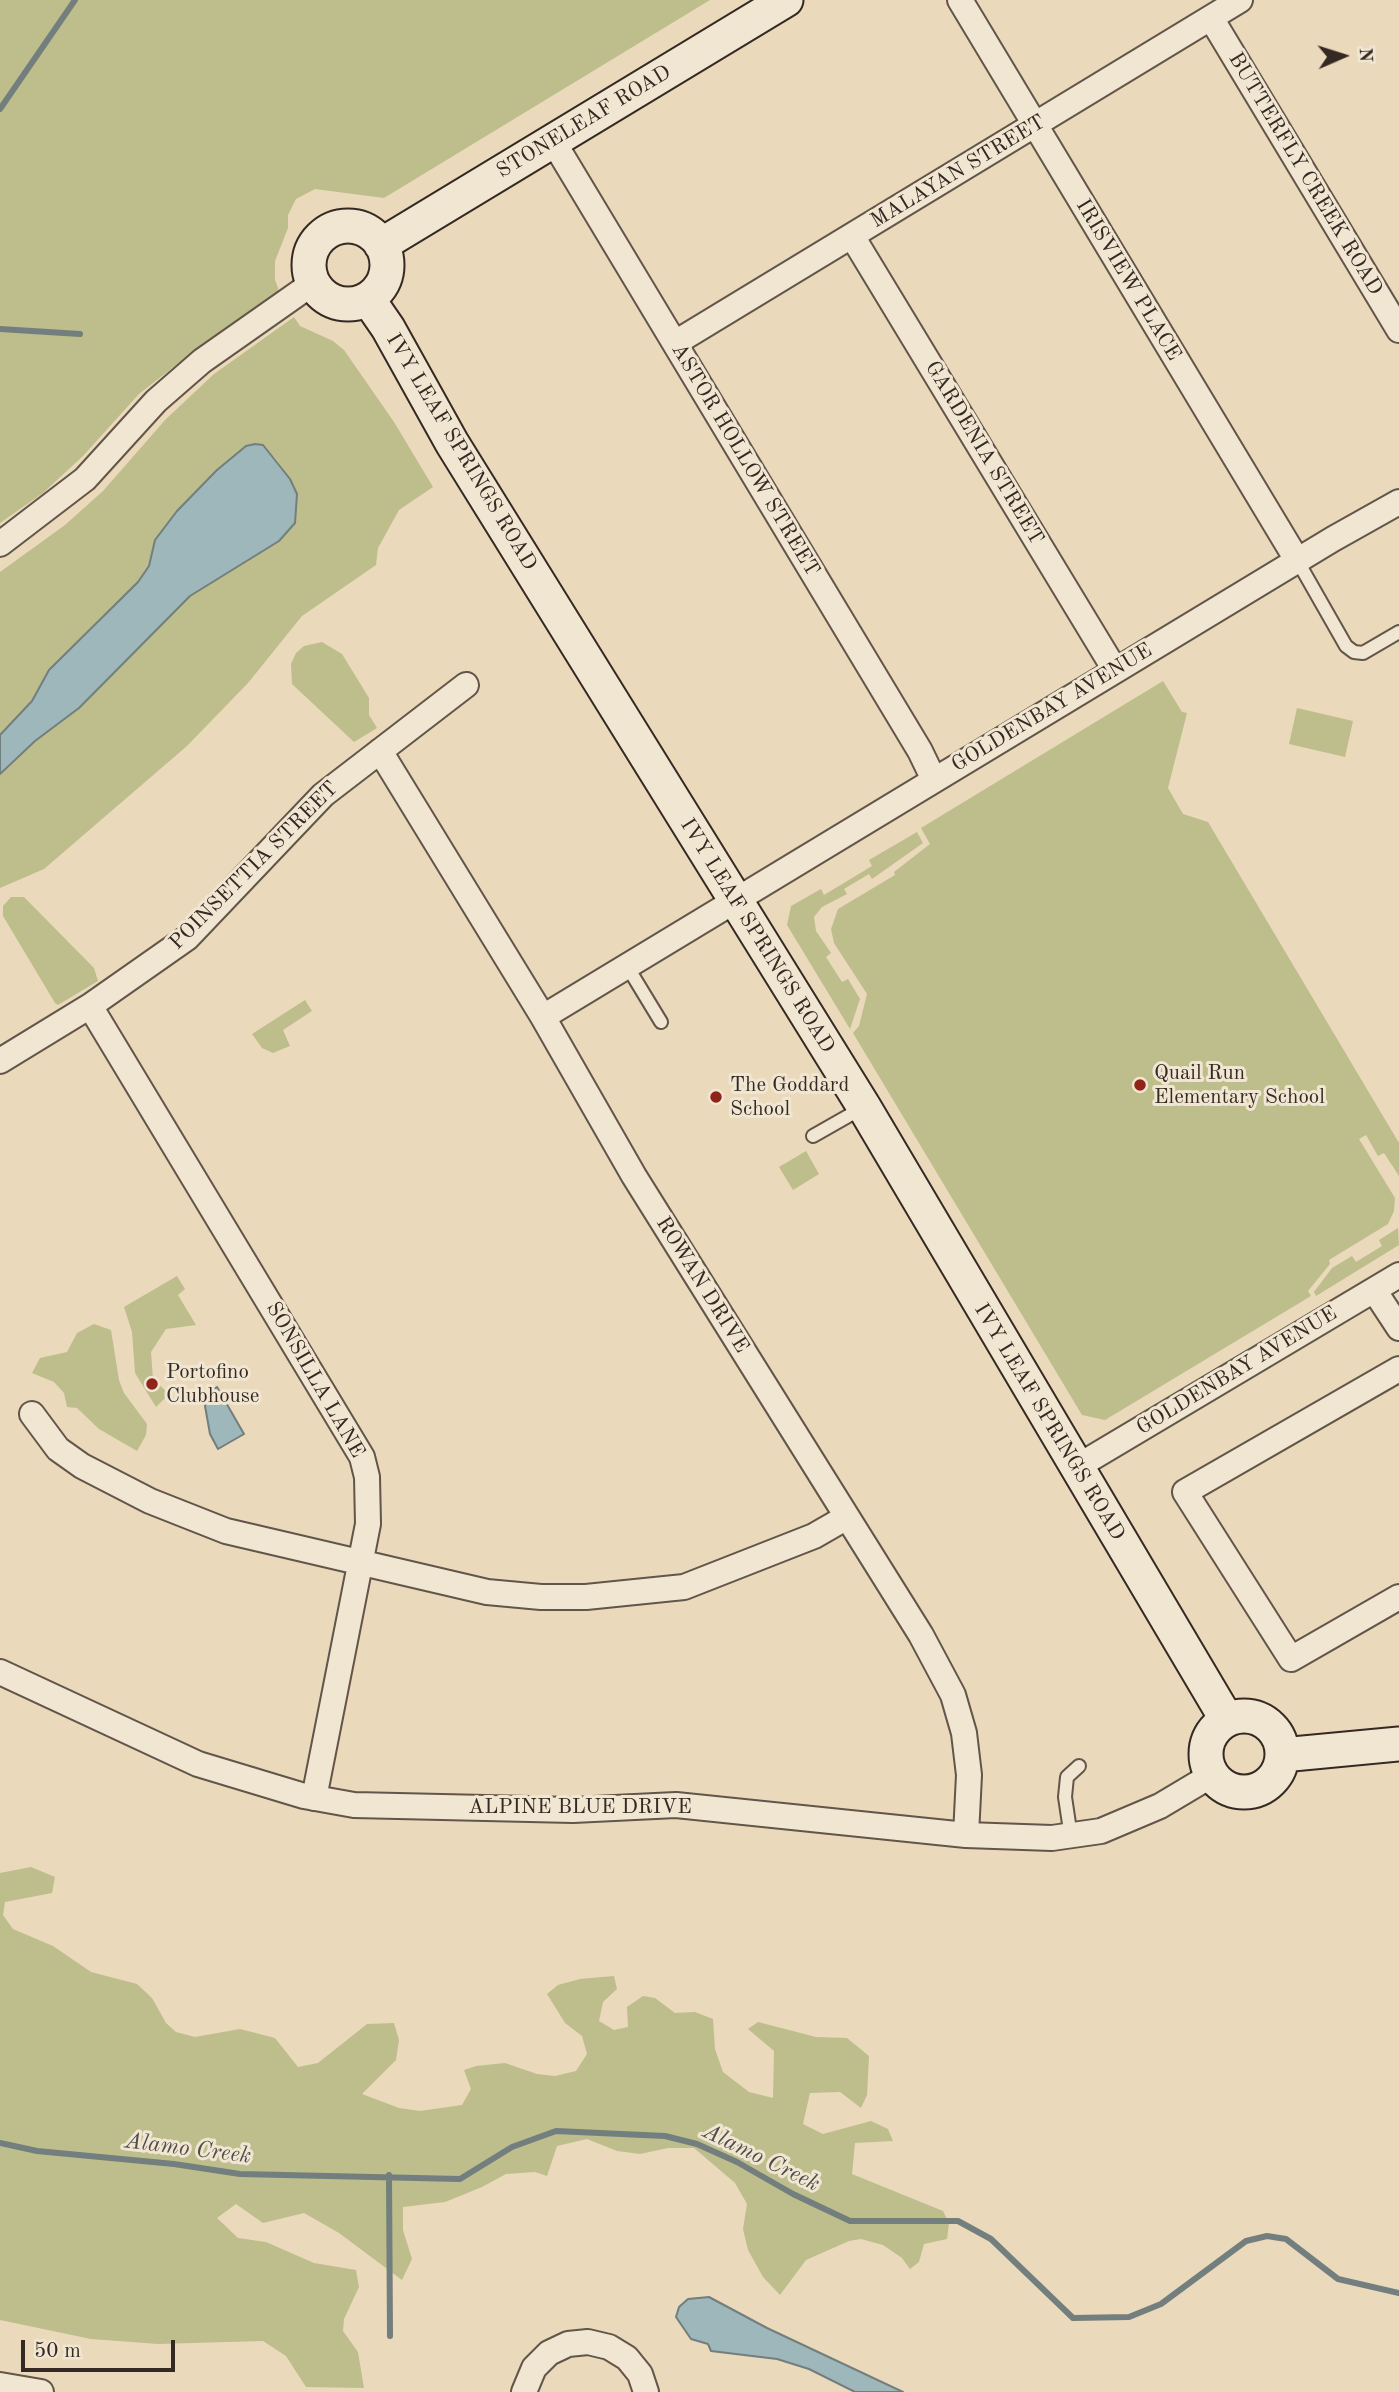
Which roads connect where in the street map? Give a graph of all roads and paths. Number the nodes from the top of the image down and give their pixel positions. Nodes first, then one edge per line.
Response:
1 (786, 0) edge
2 (960, 0) edge
3 (1240, 0) edge
4 (1212, 18) junction
5 (1035, 124) junction
6 (553, 141) junction
7 (852, 236) junction
8 (381, 244) junction
9 (313, 284) junction
10 (368, 299) junction
11 (1399, 330) edge
12 (675, 343) junction
13 (1399, 502) edge
14 (0, 544) edge
15 (1297, 561) junction
16 (1399, 632) edge
17 (1115, 670) junction
18 (466, 685) dead end
19 (380, 751) junction
20 (934, 780) junction
21 (720, 909) junction
22 (627, 966) junction
23 (90, 1006) junction
24 (543, 1017) junction
25 (661, 1021) dead end
26 (0, 1061) edge
27 (864, 1107) junction
28 (813, 1136) dead end
29 (1399, 1275) edge
30 (1374, 1290) junction
31 (1399, 1328) edge
32 (1399, 1369) edge
33 (32, 1414) dead end
34 (1075, 1468) junction
35 (847, 1517) junction
36 (360, 1565) junction
37 (1399, 1597) edge
38 (0, 1672) edge
39 (1227, 1720) junction
40 (1399, 1744) edge
41 (1282, 1755) junction
42 (1079, 1766) dead end
43 (1212, 1775) junction
44 (314, 1798) junction
45 (965, 1835) junction
46 (1071, 1837) junction
47 (0, 2385) edge
48 (41, 2392) edge
49 (524, 2392) edge
50 (646, 2392) edge

1 - 6 street, STONELEAF ROAD
2 - 5 street, IRISVIEW PLACE
3 - 4 street, MALAYAN STREET
4 - 5 street, MALAYAN STREET
4 - 11 street, BUTTERFLY CREEK ROAD
5 - 7 street, MALAYAN STREET
5 - 15 street, IRISVIEW PLACE
6 - 8 street, STONELEAF ROAD
6 - 12 street, ASTOR HOLLOW STREET
7 - 12 street, MALAYAN STREET
7 - 17 street, GARDENIA STREET
8 - 9 street
8 - 10 street
9 - 10 street
9 - 14 street
10 - 21 street, IVY LEAF SPRINGS ROAD
12 - 20 street, ASTOR HOLLOW STREET
13 - 15 street, GOLDENBAY AVENUE
15 - 16 lane
15 - 17 street, GOLDENBAY AVENUE
17 - 20 street, GOLDENBAY AVENUE
18 - 19 street, POINSETTIA STREET
19 - 23 street, POINSETTIA STREET
19 - 24 street, ROWAN DRIVE
20 - 21 street, GOLDENBAY AVENUE
21 - 22 street, GOLDENBAY AVENUE
21 - 27 street, IVY LEAF SPRINGS ROAD
22 - 24 street, GOLDENBAY AVENUE
22 - 25 lane
23 - 26 street, POINSETTIA STREET
23 - 36 street, SONSILLA LANE
24 - 35 street, ROWAN DRIVE
27 - 28 lane
27 - 34 street, IVY LEAF SPRINGS ROAD
29 - 30 street, GOLDENBAY AVENUE
30 - 31 street
30 - 34 street, GOLDENBAY AVENUE
32 - 37 street
33 - 36 street
34 - 39 street, IVY LEAF SPRINGS ROAD
35 - 36 street
35 - 45 street, ROWAN DRIVE
36 - 44 street, SONSILLA LANE
38 - 44 street, ALPINE BLUE DRIVE
39 - 41 street
39 - 43 street
40 - 41 street
41 - 43 street
42 - 46 lane
43 - 46 street, ALPINE BLUE DRIVE
44 - 45 street, ALPINE BLUE DRIVE
45 - 46 street, ALPINE BLUE DRIVE
47 - 48 street
49 - 50 street

